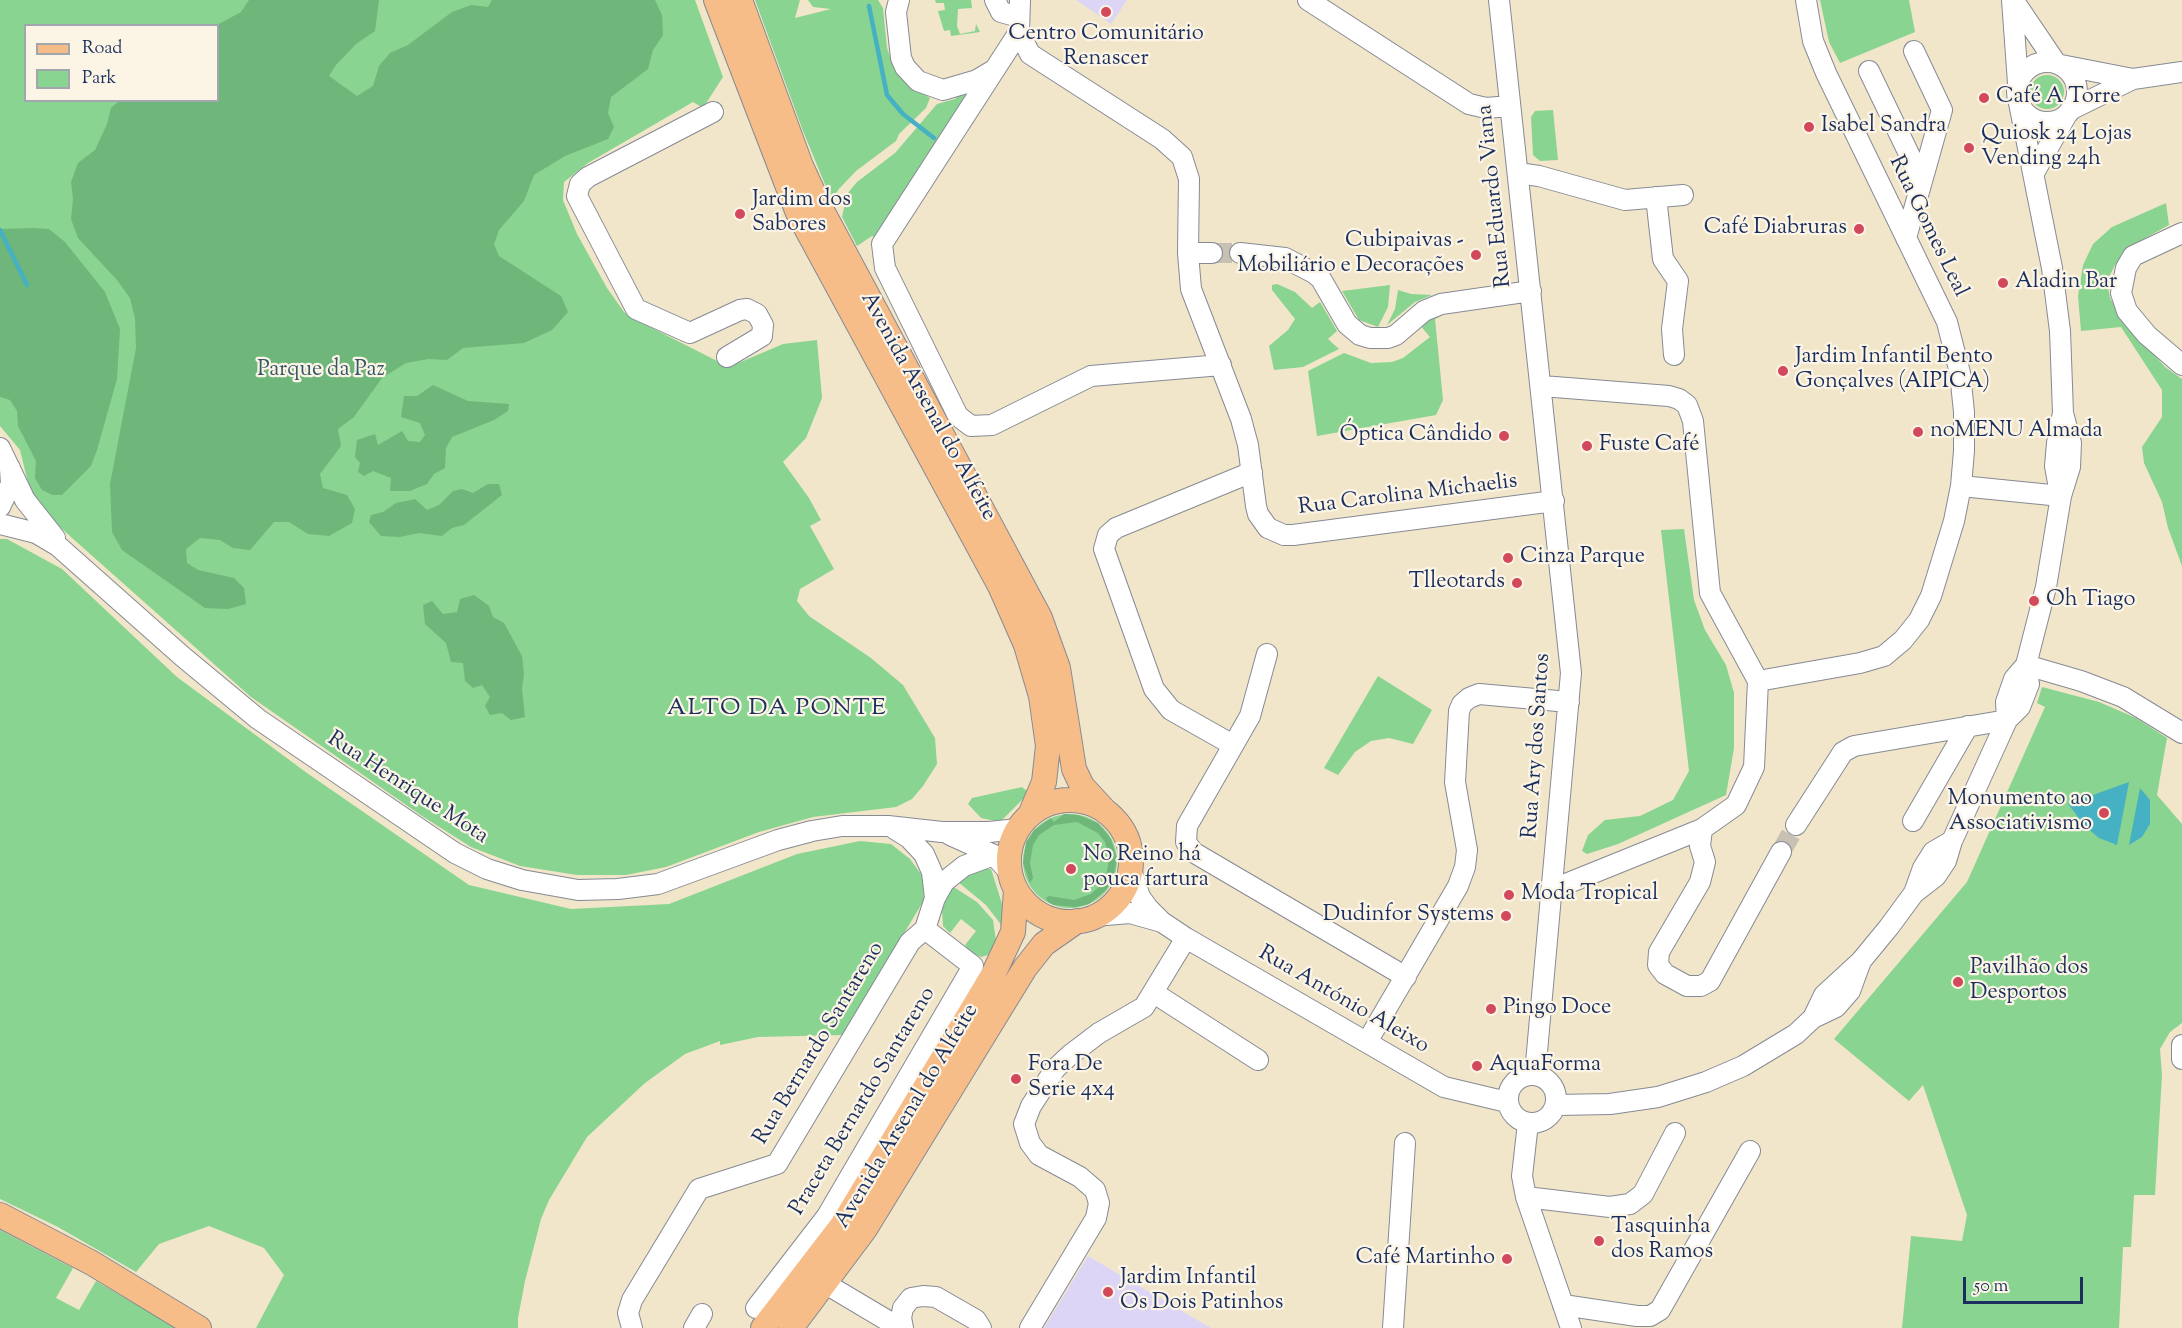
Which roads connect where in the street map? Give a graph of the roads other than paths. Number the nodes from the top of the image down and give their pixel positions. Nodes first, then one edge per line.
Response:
1 (716, 0) edge
2 (740, 0) edge
3 (899, 0) edge
4 (995, 0) edge
5 (1308, 0) edge
6 (1499, 0) edge
7 (1806, 0) edge
8 (2013, 0) edge
9 (1019, 16) edge
10 (1914, 51) dead end
11 (2058, 64) junction
12 (996, 69) junction
13 (1869, 71) dead end
14 (2182, 72) edge
15 (2133, 79) junction
16 (2018, 83) junction
17 (2019, 103) junction
18 (1510, 106) junction
19 (713, 112) dead end
20 (2069, 112) junction
21 (1518, 173) junction
22 (2034, 173) junction
23 (1922, 181) junction
24 (1683, 195) dead end
25 (1656, 197) junction
26 (2182, 233) edge
27 (1906, 238) junction
28 (1188, 253) junction
29 (1212, 253) tunnel mouth
30 (1240, 253) tunnel mouth
31 (1531, 291) junction
32 (1674, 355) dead end
33 (727, 357) dead end
34 (1221, 365) junction
35 (2182, 365) edge
36 (1542, 386) junction
37 (5, 457) edge
38 (1251, 472) junction
39 (1961, 486) junction
40 (2061, 496) junction
41 (1554, 501) junction
42 (0, 507) edge
43 (0, 524) edge
44 (80, 563) junction
45 (1268, 654) dead end
46 (2026, 665) junction
47 (1758, 681) junction
48 (1569, 702) junction
49 (2007, 720) junction
50 (1968, 726) junction
51 (2182, 733) edge
52 (1233, 745) junction
53 (1106, 812) junction
54 (1913, 821) dead end
55 (1024, 822) junction
56 (1796, 825) tunnel mouth
57 (888, 826) junction
58 (1702, 829) junction
59 (942, 832) junction
60 (1781, 852) tunnel mouth
61 (1130, 867) junction
62 (1007, 872) junction
63 (1551, 890) junction
64 (935, 898) junction
65 (1086, 919) junction
66 (1162, 922) junction
67 (926, 929) junction
68 (1186, 938) junction
69 (1406, 977) junction
70 (1154, 993) junction
71 (1366, 1042) junction
72 (2182, 1045) edge
73 (2182, 1059) edge
74 (1258, 1060) dead end
75 (1535, 1074) junction
76 (1507, 1102) junction
77 (1556, 1105) junction
78 (1528, 1123) junction
79 (1675, 1133) dead end
80 (1405, 1143) dead end
81 (1750, 1151) dead end
82 (1526, 1197) junction
83 (0, 1215) edge
84 (826, 1284) junction
85 (1563, 1305) junction
86 (760, 1318) edge
87 (199, 1328) edge
88 (632, 1328) edge
89 (791, 1328) edge
90 (902, 1328) edge
91 (981, 1328) edge
92 (1030, 1328) edge
93 (1393, 1328) edge
94 (1570, 1328) edge

1 - 55 main road, Avenida Arsenal do Alfeite
2 - 53 main road, Avenida Arsenal do Alfeite
3 - 12 street
4 - 9 street
5 - 18 street
6 - 18 street, Rua Eduardo Viana
7 - 27 street, Rua Gomes Leal
8 - 11 street
8 - 16 street
9 - 12 street
9 - 28 street
10 - 23 street
11 - 15 street
11 - 16 street
11 - 20 street
12 - 34 street
13 - 23 street
14 - 15 street
15 - 20 street
16 - 17 street
17 - 20 street
17 - 22 street
18 - 21 street, Rua Eduardo Viana
19 - 33 street
20 - 22 street
21 - 25 street
21 - 31 street, Rua Eduardo Viana
22 - 40 street
23 - 27 street
24 - 25 street
25 - 32 street
26 - 35 street
27 - 39 street, Rua Gomes Leal
28 - 29 street
28 - 34 street
30 - 31 street
31 - 36 street, Rua Eduardo Viana
34 - 38 street
36 - 41 street, Rua Ary dos Santos
36 - 47 street
37 - 42 street
37 - 44 street
38 - 41 street, Rua Carolina Michaelis
38 - 52 street
39 - 40 street
39 - 47 street, Rua Gomes Leal
40 - 46 street
41 - 48 street, Rua Ary dos Santos
43 - 44 street
44 - 57 street, Rua Henrique Mota
45 - 52 street
46 - 49 street
46 - 51 street
47 - 58 street
48 - 63 street, Rua Ary dos Santos
48 - 69 street
49 - 50 street
49 - 77 street
50 - 54 street
50 - 56 street
52 - 69 street
53 - 55 main road
53 - 61 main road
55 - 59 street, Rua Henrique Mota
55 - 62 main road
57 - 59 street, Rua Henrique Mota
57 - 64 street, Rua Bernardo Santareno
58 - 60 street
58 - 63 street
59 - 62 street, Rua Henrique Mota
61 - 65 main road
61 - 66 street, Rua António Aleixo
62 - 64 street, Rua Bernardo Santareno
62 - 65 main road
62 - 86 main road, Avenida Arsenal do Alfeite
63 - 75 street, Rua Ary dos Santos
64 - 67 street, Rua Bernardo Santareno
65 - 66 street, Rua António Aleixo
65 - 84 main road, Avenida Arsenal do Alfeite
66 - 68 street, Rua António Aleixo
67 - 86 street, Praceta Bernardo Santareno
67 - 88 street, Rua Bernardo Santareno
68 - 70 street
68 - 71 street, Rua António Aleixo
69 - 71 street
70 - 74 street
70 - 92 street
71 - 76 street, Rua António Aleixo
72 - 73 street
75 - 76 street
75 - 77 street
76 - 78 street
77 - 78 street
78 - 82 street
79 - 82 street
80 - 93 street
81 - 85 street
82 - 85 street
83 - 87 main road
84 - 89 main road, Avenida Arsenal do Alfeite
84 - 90 street
85 - 94 street
90 - 91 street

